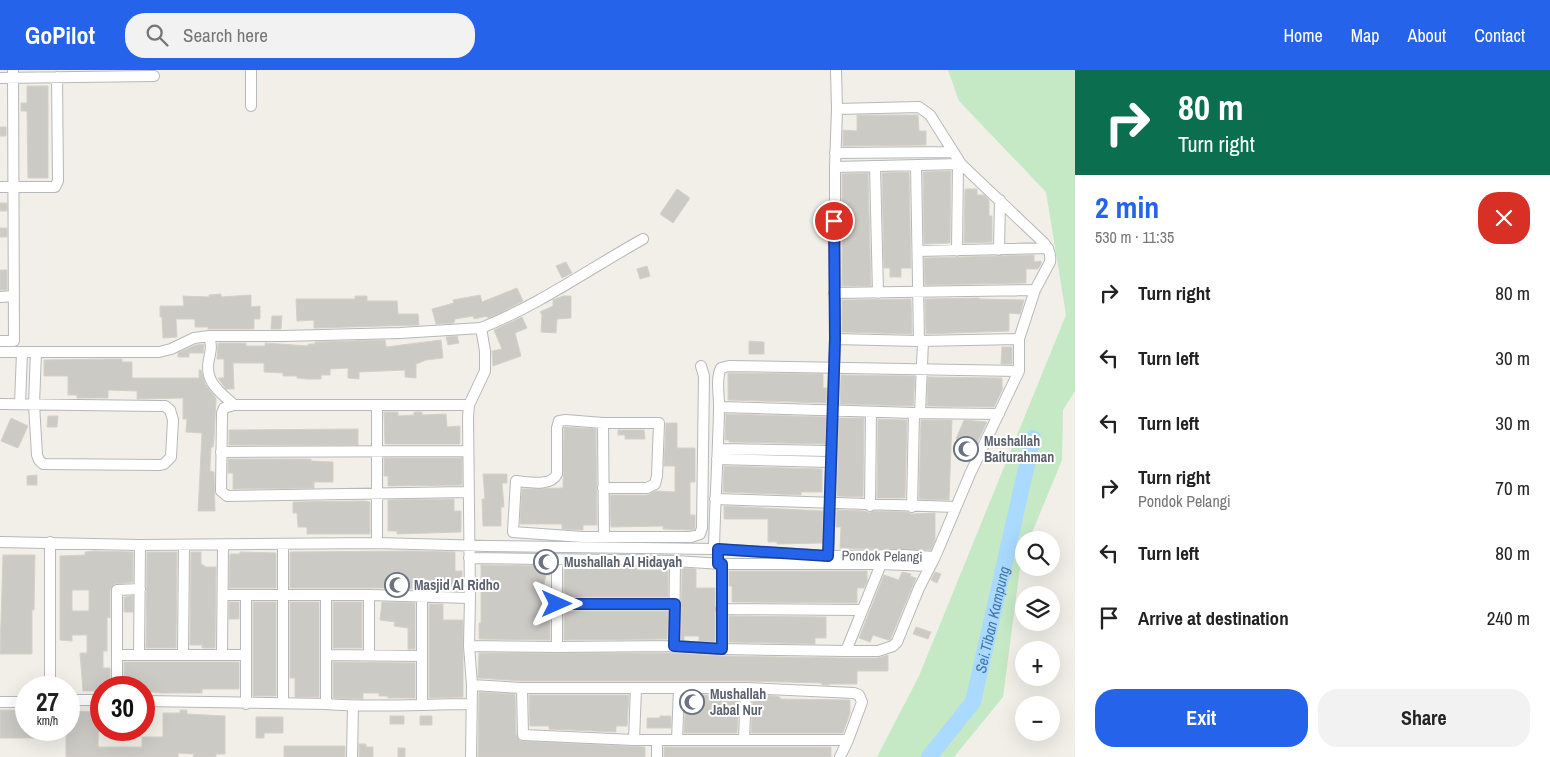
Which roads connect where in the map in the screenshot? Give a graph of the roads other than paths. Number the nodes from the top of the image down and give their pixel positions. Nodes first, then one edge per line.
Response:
1 (251, 70) edge
2 (836, 70) edge
3 (13, 74) edge
4 (154, 76) dead end
5 (57, 77) junction
6 (0, 78) edge
7 (251, 106) dead end
8 (837, 109) junction
9 (952, 152) junction
10 (835, 153) junction
11 (959, 164) junction
12 (875, 166) junction
13 (916, 166) junction
14 (835, 167) junction
15 (0, 187) edge
16 (13, 188) junction
17 (1000, 200) junction
18 (643, 239) dead end
19 (1048, 248) junction
20 (999, 250) junction
21 (918, 251) junction
22 (956, 251) junction
23 (1035, 290) junction
24 (918, 292) junction
25 (834, 293) junction
26 (878, 293) junction
27 (0, 296) edge
28 (14, 296) junction
29 (481, 328) junction
30 (209, 336) junction
31 (835, 339) junction
32 (1019, 340) junction
33 (0, 341) edge
34 (921, 342) junction
35 (0, 352) edge
36 (22, 352) junction
37 (36, 352) junction
38 (701, 366) dead end
39 (833, 368) junction
40 (922, 369) junction
41 (1019, 371) junction
42 (35, 374) junction
43 (21, 375) junction
44 (0, 404) edge
45 (20, 404) junction
46 (34, 404) junction
47 (234, 405) junction
48 (469, 405) junction
49 (377, 406) junction
50 (720, 407) junction
51 (832, 410) junction
52 (871, 412) junction
53 (917, 413) junction
54 (999, 414) junction
55 (603, 423) junction
56 (468, 451) junction
57 (221, 452) junction
58 (378, 452) junction
59 (718, 454) junction
60 (830, 457) junction
61 (603, 488) junction
62 (468, 492) junction
63 (378, 493) junction
64 (715, 499) junction
65 (829, 503) junction
66 (870, 506) junction
67 (912, 507) junction
68 (956, 507) junction
69 (604, 537) junction
70 (0, 542) edge
71 (50, 542) junction
72 (583, 542) junction
73 (377, 543) junction
74 (284, 544) junction
75 (140, 545) junction
76 (184, 545) junction
77 (223, 545) junction
78 (469, 546) junction
79 (716, 549) junction
80 (469, 558) junction
81 (557, 560) junction
82 (828, 560) junction
83 (675, 561) junction
84 (932, 562) junction
85 (720, 564) junction
86 (881, 564) junction
87 (140, 589) junction
88 (284, 594) junction
89 (223, 595) junction
90 (246, 595) junction
91 (326, 595) junction
92 (369, 595) junction
93 (422, 596) junction
94 (470, 598) junction
95 (557, 604) junction
96 (675, 604) junction
97 (721, 609) junction
98 (862, 610) junction
99 (469, 646) junction
100 (674, 646) junction
101 (557, 648) junction
102 (722, 649) junction
103 (846, 652) junction
104 (118, 655) junction
105 (139, 655) junction
106 (183, 655) junction
107 (222, 655) junction
108 (245, 655) junction
109 (326, 655) junction
110 (369, 656) junction
111 (422, 656) junction
112 (50, 676) edge
113 (117, 676) edge
114 (472, 685) junction
115 (522, 688) junction
116 (636, 688) junction
117 (679, 688) junction
118 (746, 688) junction
119 (155, 701) edge
120 (0, 702) edge
121 (15, 702) edge
122 (284, 703) junction
123 (246, 704) junction
124 (326, 704) junction
125 (422, 704) junction
126 (471, 704) junction
127 (353, 706) junction
128 (634, 740) junction
129 (658, 740) junction
130 (678, 740) junction
131 (744, 740) junction
132 (848, 740) junction
133 (352, 757) edge
134 (471, 757) edge
135 (657, 757) edge
136 (840, 757) edge

1 - 7 street
2 - 8 street
3 - 5 street
3 - 6 street
3 - 16 street
4 - 5 street
5 - 16 street
8 - 9 street
8 - 10 street
9 - 10 street
9 - 11 street
10 - 14 street
11 - 13 street
11 - 17 street
11 - 22 street
12 - 13 street
12 - 14 street
12 - 26 street
13 - 21 street
14 - 25 street
15 - 16 street
16 - 28 street
17 - 19 street
17 - 20 street
18 - 29 street
19 - 20 street
19 - 23 street
20 - 22 street
21 - 22 street
21 - 24 street
23 - 24 street
23 - 32 street
24 - 26 street
24 - 34 street
25 - 26 street
25 - 31 street
27 - 28 street
28 - 33 street
29 - 30 street
29 - 48 street
30 - 37 street
30 - 47 street
31 - 34 street
31 - 39 street
32 - 34 street
32 - 41 street
34 - 40 street
35 - 36 street
36 - 37 street
36 - 43 street
37 - 42 street
38 - 69 street
39 - 40 street
39 - 50 street
39 - 51 street
40 - 41 street
40 - 53 street
41 - 54 street, Pondok Pelangi
42 - 43 street
42 - 46 street
43 - 45 street
44 - 45 street
45 - 46 street
46 - 46 street
47 - 49 street
47 - 57 street
48 - 49 street
48 - 56 street
49 - 58 street
50 - 51 street
50 - 59 street
51 - 52 street
51 - 60 street
52 - 53 street
52 - 66 street
53 - 54 street
53 - 67 street
54 - 68 street, Pondok Pelangi
55 - 61 street
55 - 61 street
55 - 72 street
56 - 58 street
56 - 62 street
57 - 58 street
57 - 63 street
58 - 63 street
59 - 60 street
59 - 64 street
60 - 65 street
61 - 69 street
62 - 63 street
62 - 78 street
63 - 73 street
64 - 65 street
64 - 79 street
65 - 66 street
65 - 82 street
66 - 67 street
67 - 68 street
68 - 84 street, Pondok Pelangi
69 - 72 street
70 - 71 street
71 - 75 street
71 - 112 street
72 - 78 street
72 - 79 street, Pondok Pelangi
73 - 74 street
73 - 78 street
74 - 77 street
74 - 88 street
75 - 76 street
75 - 87 street
76 - 77 street
76 - 106 street
77 - 89 street
78 - 80 street
79 - 82 street, Pondok Pelangi
79 - 85 street
80 - 81 street
80 - 94 street
81 - 83 street
81 - 95 street
82 - 84 street, Pondok Pelangi
82 - 85 street
82 - 86 street
83 - 85 street
83 - 96 street
84 - 86 street
84 - 103 street
85 - 97 street
86 - 98 street
87 - 104 street
87 - 105 street
88 - 90 street
88 - 91 street
88 - 122 street
89 - 90 street
89 - 107 street
90 - 108 street
91 - 92 street
91 - 109 street
92 - 93 street
92 - 110 street
93 - 94 street
93 - 111 street
94 - 99 street
95 - 96 street
95 - 101 street
96 - 100 street
97 - 98 street
97 - 102 street
98 - 103 street
99 - 101 street
99 - 114 street
100 - 101 street
100 - 102 street
102 - 103 street
104 - 105 street
104 - 113 street
105 - 106 street
106 - 107 street
107 - 108 street
108 - 123 street
109 - 110 street
109 - 124 street
110 - 111 street
111 - 125 street
114 - 115 street
114 - 126 street
115 - 116 street
115 - 128 street
116 - 117 street
116 - 128 street
117 - 118 street
117 - 130 street
118 - 131 street
118 - 132 street
119 - 123 street
120 - 121 street
122 - 123 street
122 - 124 street
124 - 127 street
125 - 126 street
125 - 127 street
126 - 134 street
127 - 133 street
128 - 129 street
129 - 130 street
129 - 135 street
130 - 131 street
131 - 132 street
132 - 136 street

